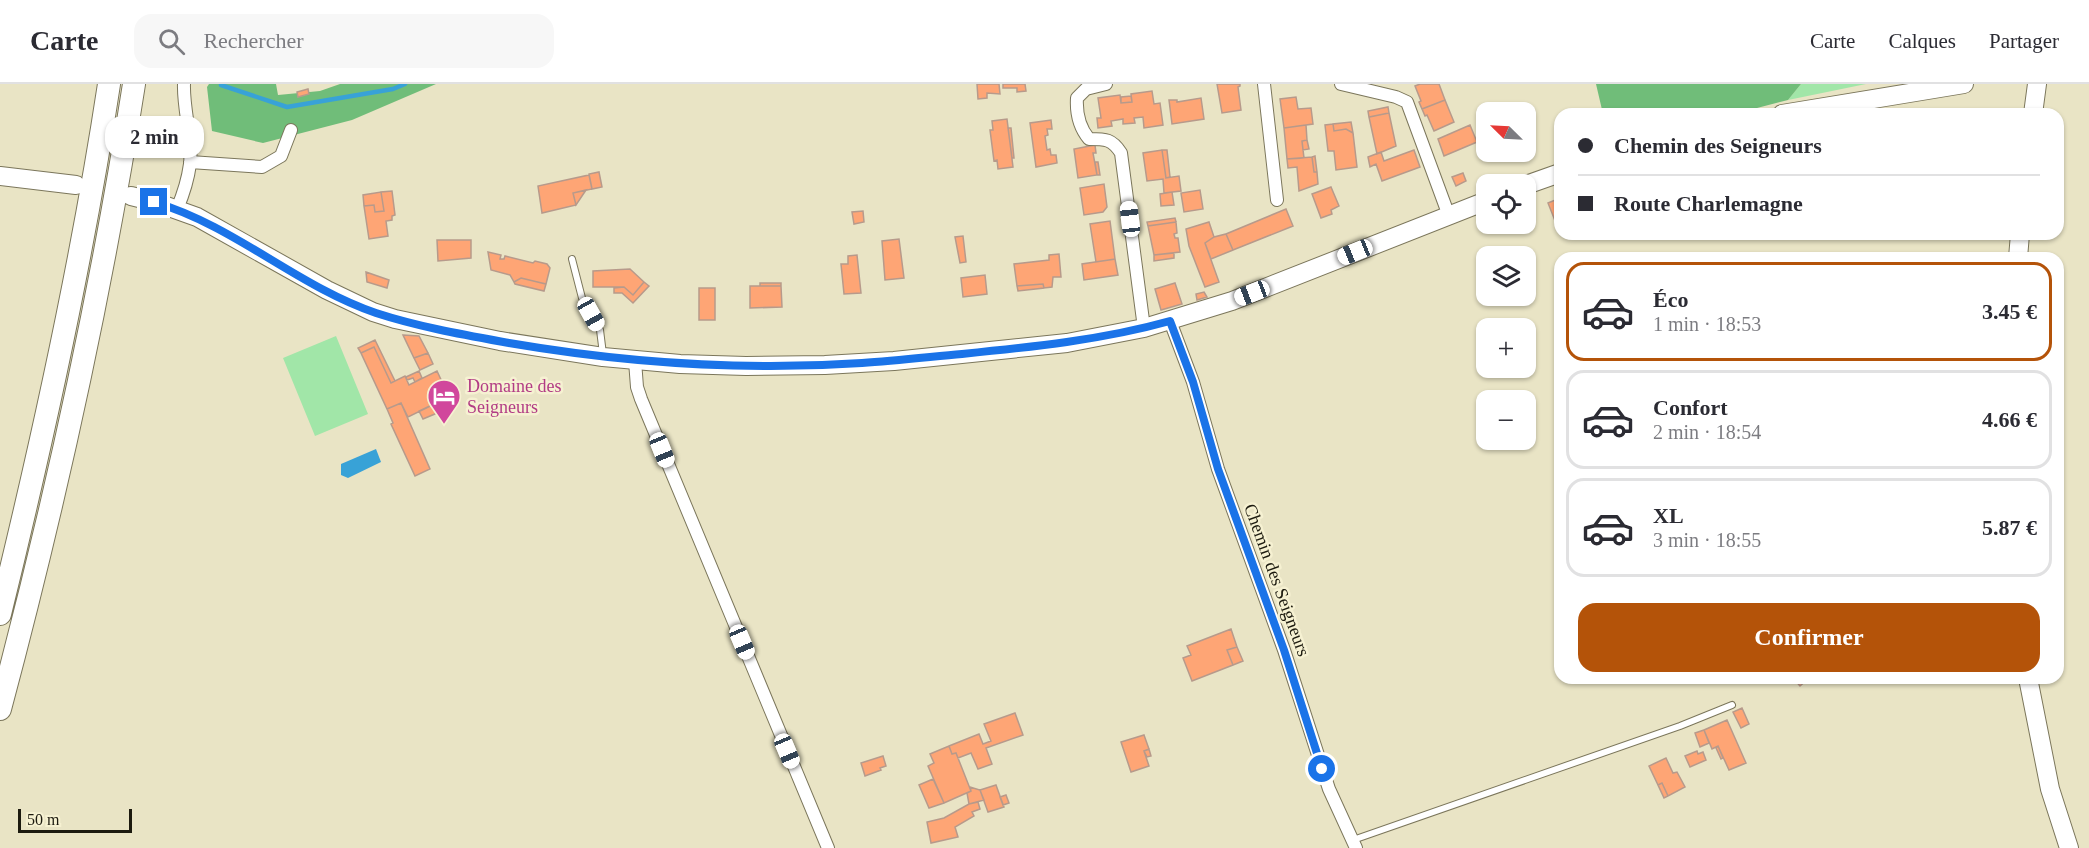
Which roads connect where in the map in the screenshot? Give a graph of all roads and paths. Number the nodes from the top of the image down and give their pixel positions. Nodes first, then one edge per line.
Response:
1 (109, 84) edge
2 (134, 84) edge
3 (184, 84) edge
4 (1106, 84) edge
5 (1264, 84) edge
6 (1341, 84) edge
7 (1964, 84) edge
8 (2037, 84) edge
9 (1818, 108) edge
10 (2034, 108) edge
11 (291, 130) dead end
12 (190, 162) junction
13 (1554, 175) edge
14 (0, 176) edge
15 (1536, 181) edge
16 (76, 185) dead end
17 (131, 196) dead end
18 (1277, 200) dead end
19 (1476, 205) edge
20 (177, 209) junction
21 (1449, 216) junction
22 (572, 259) dead end
23 (1170, 321) junction
24 (1144, 328) junction
25 (603, 357) junction
26 (635, 361) junction
27 (0, 614) edge
28 (2029, 684) edge
29 (1732, 705) dead end
30 (0, 710) edge
31 (1354, 844) edge
32 (828, 848) edge
33 (2069, 848) edge

1 - 27 highway
2 - 30 highway
3 - 12 street
4 - 24 street
5 - 18 street
6 - 21 street
7 - 9 main road
8 - 10 main road
11 - 12 street
12 - 20 street
13 - 15 main road
14 - 16 main road
17 - 20 main road
19 - 21 main road
20 - 25 main road
21 - 23 main road
22 - 25 lane
23 - 24 main road
23 - 31 street, Chemin des Seigneurs
24 - 26 main road
25 - 26 main road
26 - 32 street
28 - 33 main road
29 - 31 lane

